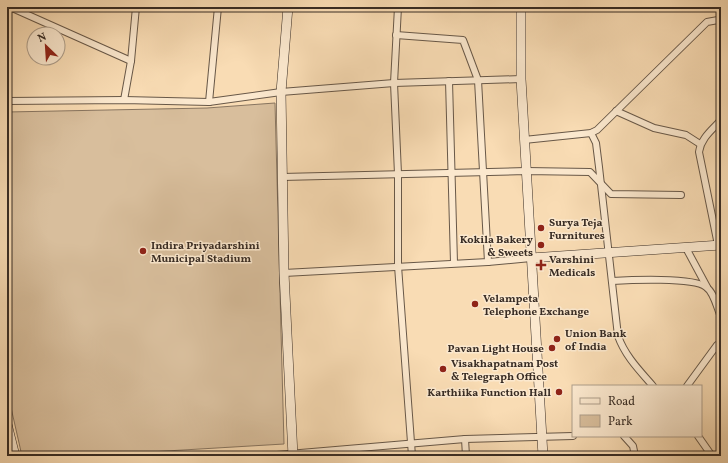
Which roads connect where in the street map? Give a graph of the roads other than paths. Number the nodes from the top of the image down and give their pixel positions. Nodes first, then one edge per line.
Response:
1 (10, 7) edge
2 (136, 7) edge
3 (218, 7) edge
4 (288, 7) edge
5 (398, 7) edge
6 (521, 7) edge
7 (721, 22) edge
8 (396, 35) junction
9 (131, 61) junction
10 (521, 79) junction
11 (478, 80) junction
12 (449, 81) junction
13 (394, 83) junction
14 (281, 92) junction
15 (124, 100) junction
16 (7, 102) edge
17 (209, 102) junction
18 (616, 111) junction
19 (721, 120) edge
20 (591, 133) junction
21 (524, 140) junction
22 (700, 144) junction
23 (526, 171) junction
24 (483, 172) junction
25 (451, 173) junction
26 (398, 174) junction
27 (282, 177) junction
28 (600, 183) junction
29 (682, 195) dead end
30 (720, 245) edge
31 (686, 248) junction
32 (608, 253) junction
33 (531, 258) junction
34 (488, 262) junction
35 (454, 263) junction
36 (398, 266) junction
37 (284, 273) junction
38 (612, 281) junction
39 (707, 287) junction
40 (721, 317) edge
41 (721, 343) edge
42 (652, 385) edge
43 (688, 385) edge
44 (7, 424) edge
45 (542, 436) junction
46 (572, 436) edge
47 (625, 437) edge
48 (699, 437) edge
49 (465, 438) junction
50 (412, 445) junction
51 (343, 453) edge
52 (293, 455) edge
53 (15, 456) edge
54 (265, 456) edge
55 (412, 456) edge
56 (466, 456) edge
57 (543, 456) edge
58 (635, 456) edge
59 (712, 456) edge

1 - 9 street
2 - 9 street
3 - 17 street
4 - 14 main road
5 - 8 street
6 - 10 main road
7 - 18 street
8 - 11 street
8 - 13 street
9 - 15 street
10 - 11 street
10 - 21 main road
11 - 12 street
11 - 24 street
12 - 13 street
12 - 25 street
13 - 14 street
13 - 26 street
14 - 17 street
14 - 27 main road
15 - 16 street
15 - 17 street
18 - 20 street
18 - 22 street
19 - 22 street
20 - 21 street
20 - 28 street
21 - 23 main road
22 - 30 street
23 - 24 street
23 - 28 street
23 - 33 main road
24 - 25 street
24 - 34 street
25 - 26 street
25 - 35 street
26 - 27 street
26 - 36 street
27 - 37 main road
28 - 29 street
28 - 32 street
30 - 31 main road
31 - 32 main road
31 - 39 street
32 - 33 main road
32 - 38 street
33 - 34 street
33 - 45 main road
34 - 35 street
35 - 36 street
36 - 37 street
36 - 50 street
37 - 52 main road
38 - 39 street
38 - 42 street
39 - 40 street
41 - 43 street
44 - 53 main road
45 - 46 street
45 - 49 street
45 - 57 main road
47 - 58 street
48 - 59 street
49 - 50 street
49 - 56 street
50 - 51 street
50 - 55 street
51 - 52 street
52 - 54 street

